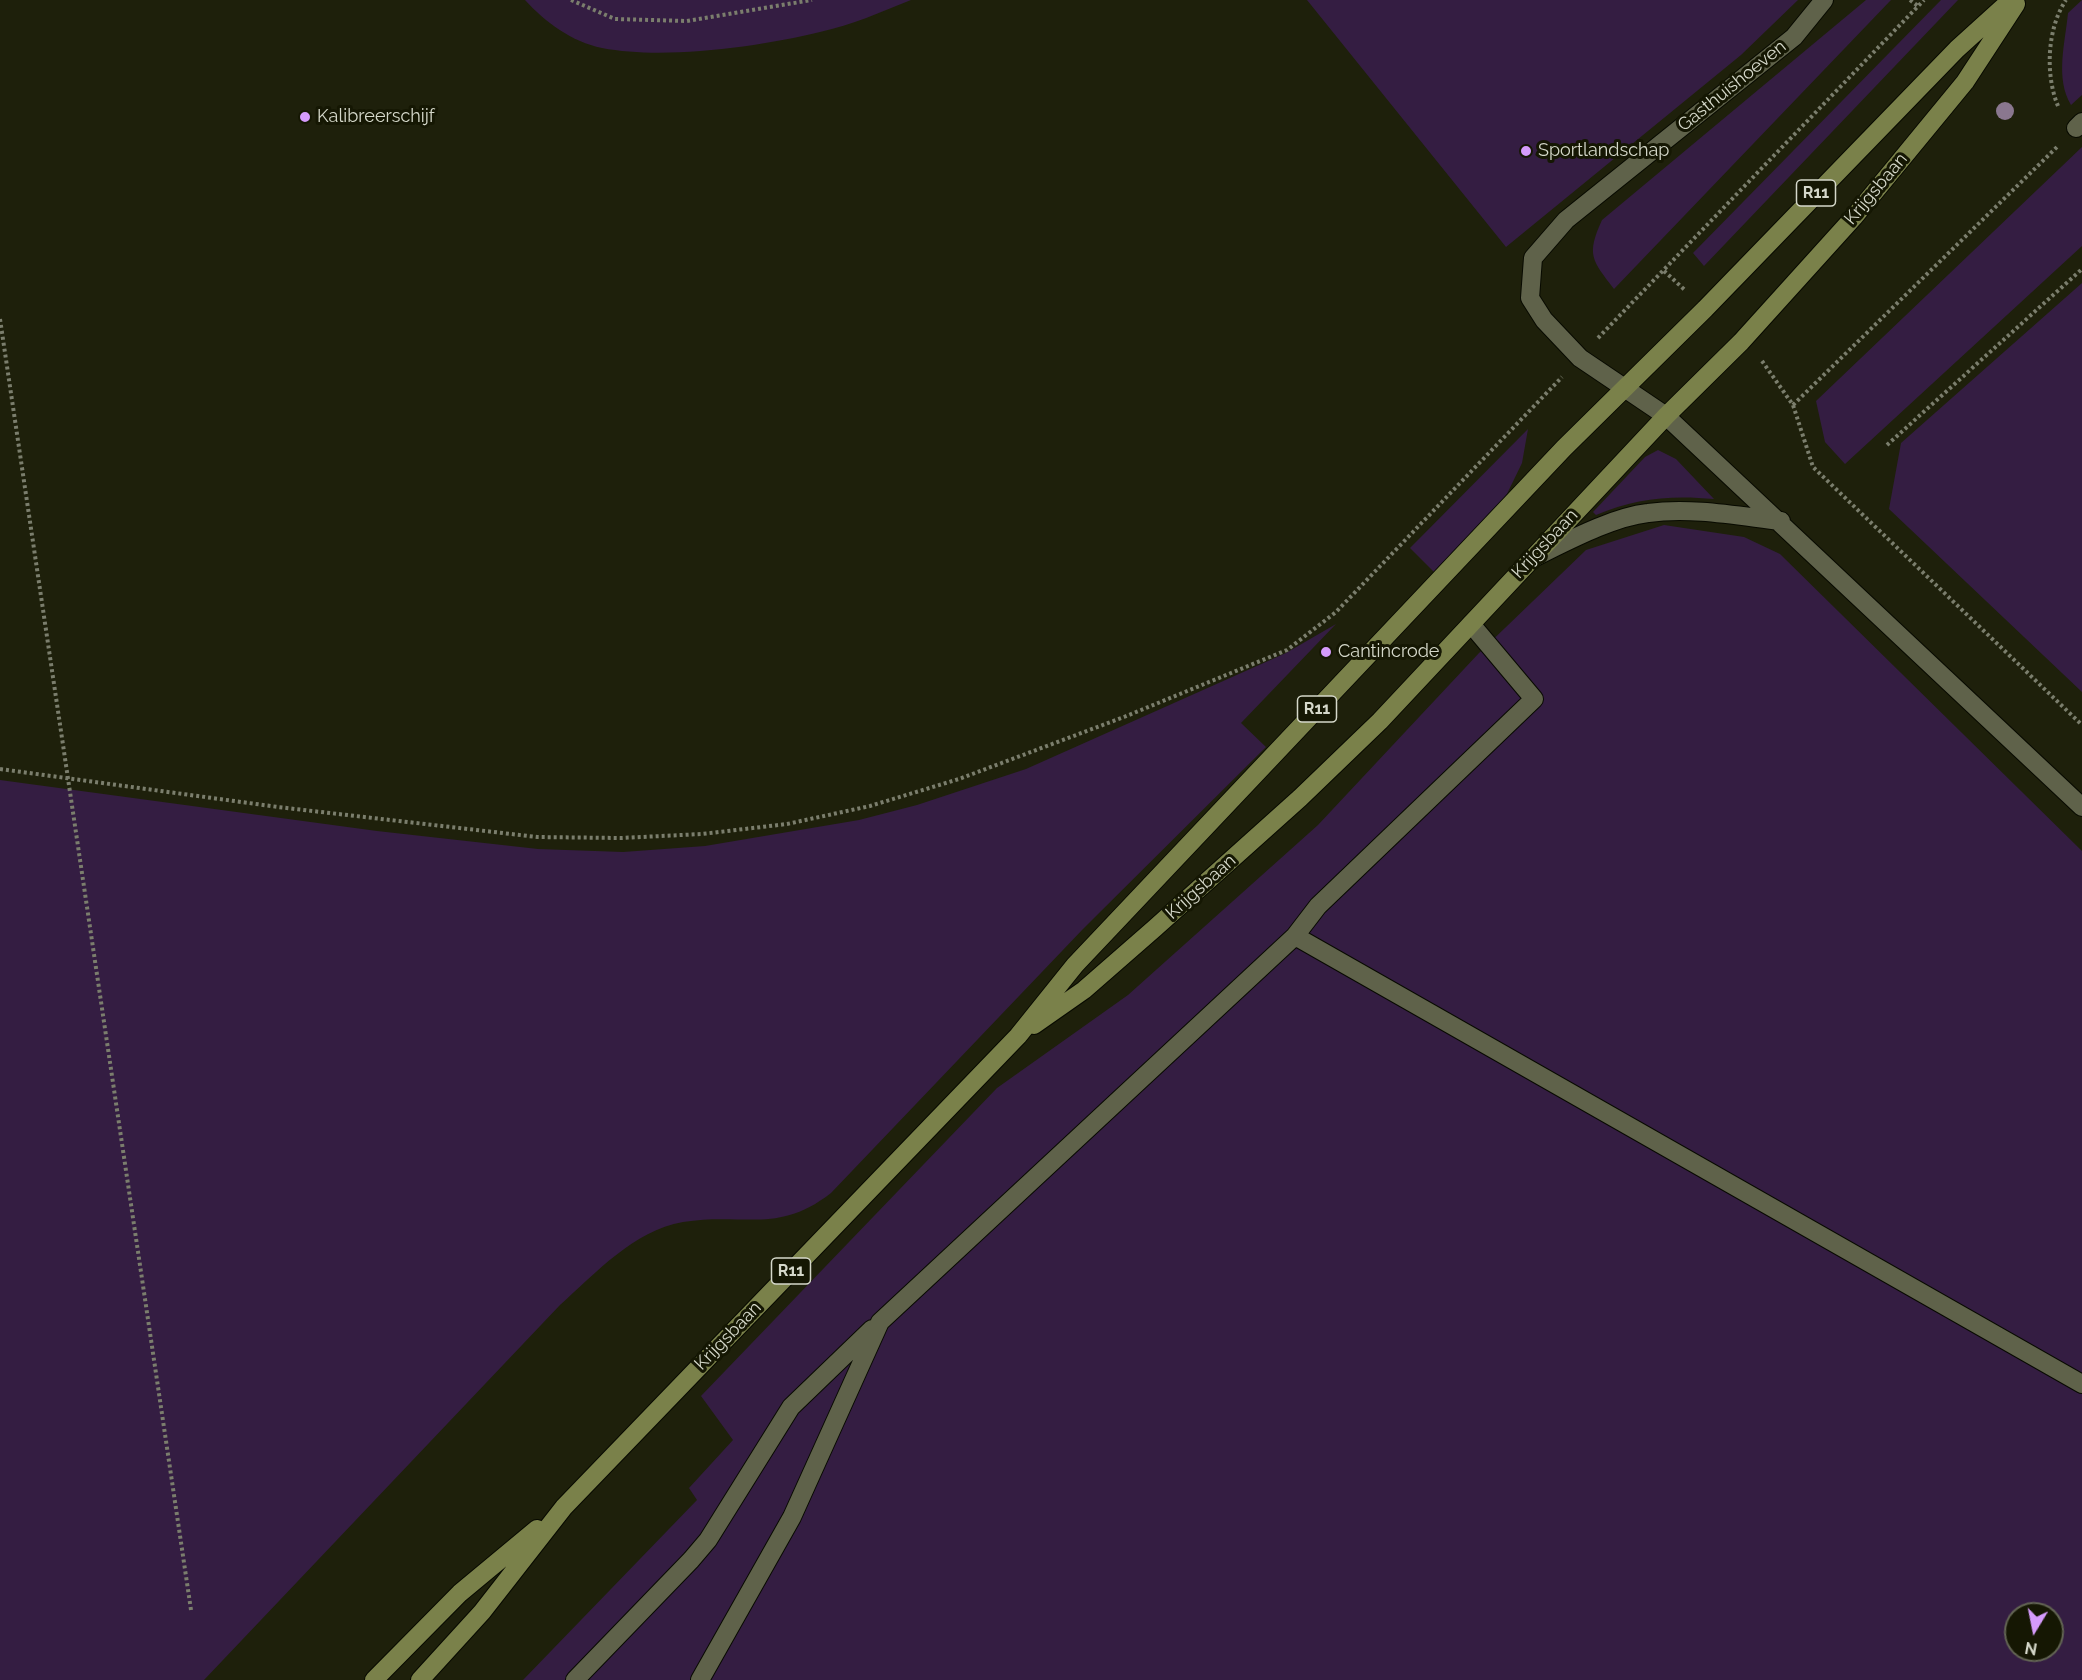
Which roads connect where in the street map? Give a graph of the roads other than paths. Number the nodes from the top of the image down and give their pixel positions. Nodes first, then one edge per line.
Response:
1 (1824, 0) edge
2 (2011, 0) edge
3 (2019, 0) edge
4 (1624, 388) junction
5 (1666, 416) junction
6 (1781, 522) junction
7 (1531, 559) junction
8 (1472, 624) junction
9 (2082, 807) edge
10 (1295, 936) junction
11 (1018, 1036) junction
12 (880, 1322) junction
13 (2082, 1384) edge
14 (564, 1507) junction
15 (374, 1680) edge
16 (420, 1680) edge
17 (575, 1680) edge
18 (700, 1680) edge

1 - 4 street, Gasthuishoeven
2 - 4 main road, Krijgsbaan / R11
3 - 5 main road, Krijgsbaan / R11
4 - 5 street, Gasthuishoeven
4 - 11 main road, Krijgsbaan / R11
5 - 6 street, Gasthuishoeven
5 - 7 main road, Krijgsbaan / R11
6 - 7 street
6 - 9 street, Gasthuishoeven
7 - 8 main road, Krijgsbaan / R11
8 - 10 street
8 - 11 main road, Krijgsbaan / R11
10 - 12 street
10 - 13 street
11 - 14 main road, Krijgsbaan / R11
12 - 17 street
12 - 18 street
14 - 15 main road, Krijgsbaan / R11
14 - 16 main road, Krijgsbaan / R11

